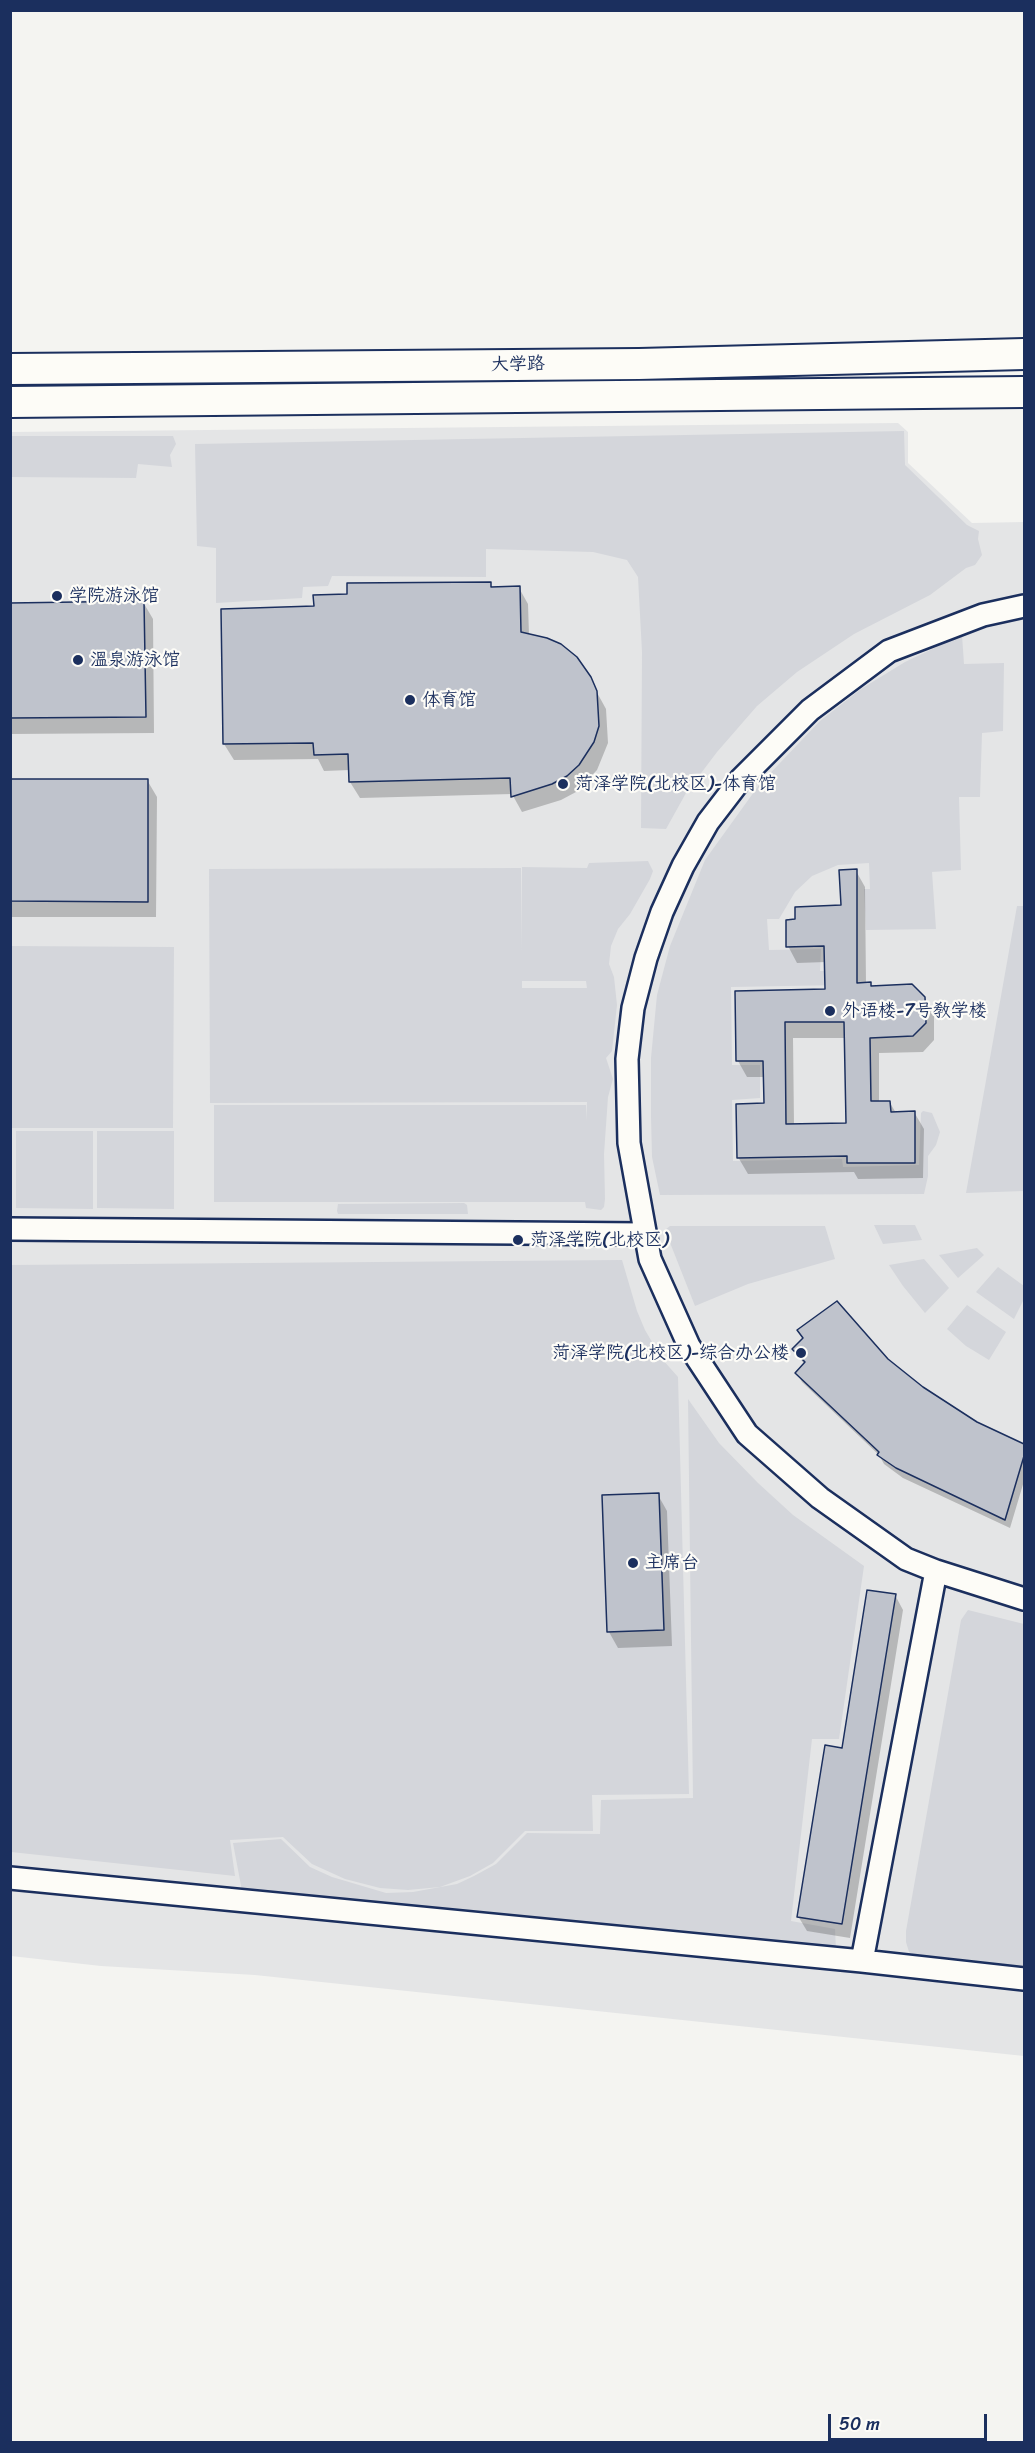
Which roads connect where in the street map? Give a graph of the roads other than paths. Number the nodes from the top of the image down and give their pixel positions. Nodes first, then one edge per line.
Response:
1 (1024, 354) edge
2 (10, 369) edge
3 (1024, 392) edge
4 (10, 402) edge
5 (1024, 606) edge
6 (10, 1229) edge
7 (644, 1234) junction
8 (936, 1572) junction
9 (1024, 1599) edge
10 (10, 1878) edge
11 (862, 1961) junction
12 (1024, 1979) edge

1 - 2 main road, 大学路
3 - 4 main road, 大学路
5 - 7 street
6 - 7 street
7 - 8 street
8 - 9 street
8 - 11 street
10 - 11 street
11 - 12 street

